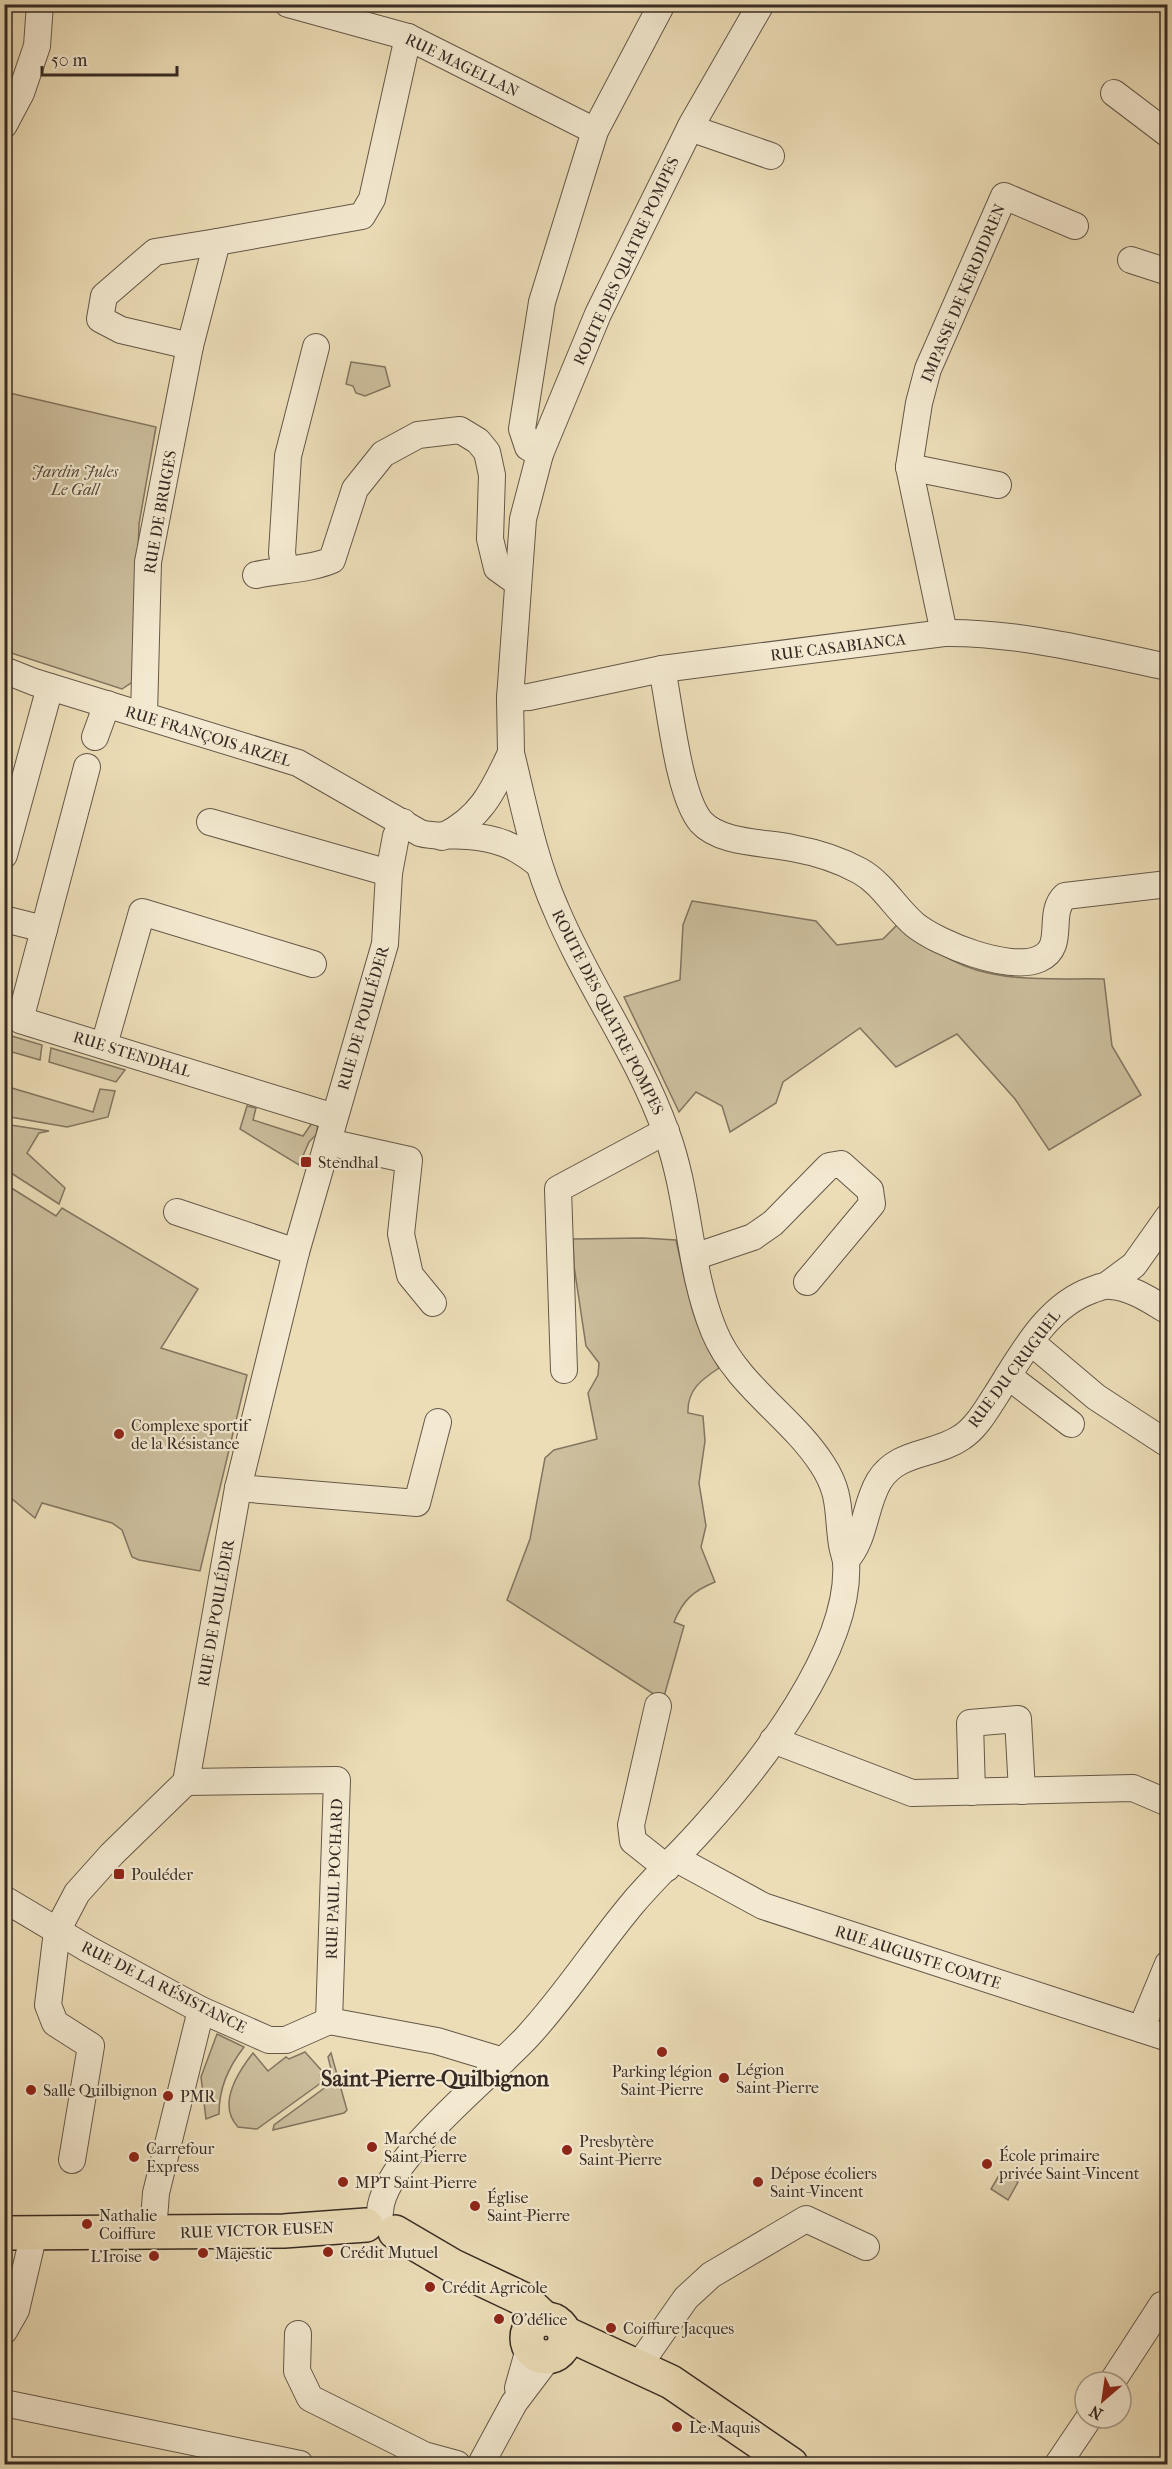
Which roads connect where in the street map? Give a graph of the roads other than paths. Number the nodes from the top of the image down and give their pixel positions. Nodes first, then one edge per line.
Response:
1 (40, 4) edge
2 (288, 4) edge
3 (662, 4) edge
4 (761, 4) edge
5 (408, 37) junction
6 (1114, 93) dead end
7 (4, 125) edge
8 (690, 128) junction
9 (595, 131) junction
10 (1167, 134) edge
11 (771, 156) dead end
12 (1075, 226) dead end
13 (218, 243) junction
14 (1131, 260) dead end
15 (1167, 272) edge
16 (190, 345) junction
17 (316, 347) dead end
18 (540, 454) junction
19 (909, 466) junction
20 (998, 485) dead end
21 (285, 568) junction
22 (256, 575) dead end
23 (518, 583) junction
24 (944, 633) junction
25 (1167, 667) edge
26 (663, 669) junction
27 (4, 670) edge
28 (50, 687) junction
29 (510, 698) junction
30 (106, 704) junction
31 (144, 715) junction
32 (95, 737) dead end
33 (511, 753) junction
34 (87, 767) dead end
35 (210, 822) dead end
36 (403, 822) junction
37 (442, 837) junction
38 (4, 855) edge
39 (538, 864) junction
40 (389, 873) junction
41 (1167, 884) edge
42 (4, 919) edge
43 (44, 928) junction
44 (313, 964) dead end
45 (104, 1045) junction
46 (334, 1117) junction
47 (666, 1131) junction
48 (328, 1142) junction
49 (177, 1212) dead end
50 (1167, 1217) edge
51 (297, 1252) junction
52 (694, 1257) junction
53 (1134, 1265) junction
54 (807, 1282) dead end
55 (1107, 1285) junction
56 (1144, 1297) junction
57 (433, 1303) dead end
58 (1167, 1311) edge
59 (1030, 1342) junction
60 (564, 1370) dead end
61 (1008, 1376) junction
62 (438, 1422) dead end
63 (1071, 1424) dead end
64 (1167, 1444) edge
65 (237, 1488) junction
66 (846, 1560) junction
67 (658, 1706) dead end
68 (774, 1740) junction
69 (186, 1782) junction
70 (1022, 1791) junction
71 (972, 1792) junction
72 (1167, 1803) edge
73 (671, 1863) junction
74 (4, 1899) edge
75 (57, 1931) junction
76 (1167, 1964) edge
77 (201, 2010) junction
78 (329, 2021) junction
79 (1141, 2029) junction
80 (1167, 2038) edge
81 (503, 2061) junction
82 (72, 2160) dead end
83 (380, 2223) junction
84 (153, 2232) junction
85 (19, 2233) edge
86 (866, 2247) dead end
87 (1162, 2306) dead end
88 (4, 2331) edge
89 (298, 2334) dead end
90 (546, 2340) junction
91 (637, 2368) junction
92 (1120, 2370) edge
93 (4, 2403) edge
94 (1081, 2430) edge
95 (300, 2464) edge
96 (457, 2464) edge
97 (481, 2464) edge
98 (791, 2464) edge
99 (1058, 2464) edge

1 - 7 street
2 - 5 street, RUE MAGELLAN
3 - 9 street
4 - 8 street, ROUTE DES QUATRE POMPES
5 - 9 street, RUE MAGELLAN
5 - 13 street
6 - 10 street
8 - 11 street
8 - 18 street, ROUTE DES QUATRE POMPES
9 - 18 street
12 - 19 street, IMPASSE DE KERDIDREN
13 - 16 street, RUE DE BRUGES
13 - 16 street
14 - 15 street
16 - 31 street, RUE DE BRUGES
17 - 21 street
18 - 23 street, ROUTE DES QUATRE POMPES
19 - 20 street
19 - 24 street, IMPASSE DE KERDIDREN
21 - 22 street
21 - 23 street
23 - 29 street, ROUTE DES QUATRE POMPES
24 - 25 street, RUE CASABIANCA
24 - 26 street, RUE CASABIANCA
26 - 29 street, RUE CASABIANCA
26 - 41 street
27 - 28 street, RUE FRANÇOIS ARZEL
28 - 30 street, RUE FRANÇOIS ARZEL
28 - 38 street
29 - 33 street, ROUTE DES QUATRE POMPES
30 - 31 street, RUE FRANÇOIS ARZEL
30 - 32 street
31 - 36 street, RUE FRANÇOIS ARZEL
33 - 37 street
33 - 39 street, ROUTE DES QUATRE POMPES
34 - 43 street, RUE STENDHAL
35 - 40 street
36 - 37 street
36 - 40 street, RUE DE POULÉDER
37 - 39 street
39 - 47 street, ROUTE DES QUATRE POMPES
40 - 46 street, RUE DE POULÉDER
42 - 43 street
43 - 45 street, RUE STENDHAL
44 - 45 street
45 - 46 street, RUE STENDHAL
46 - 48 street, RUE DE POULÉDER
47 - 52 street, ROUTE DES QUATRE POMPES
47 - 60 street
48 - 51 street, RUE DE POULÉDER
48 - 57 street
49 - 51 street
50 - 53 street, RUE DU CRUGUEL
51 - 65 street, RUE DE POULÉDER
52 - 54 street
52 - 66 street, ROUTE DES QUATRE POMPES
53 - 55 street, RUE DU CRUGUEL
53 - 56 street
55 - 56 street
55 - 59 street, RUE DU CRUGUEL
56 - 58 street
59 - 61 street, RUE DU CRUGUEL
59 - 64 street
61 - 63 street
61 - 66 street, RUE DU CRUGUEL
62 - 65 street
65 - 69 street, RUE DE POULÉDER
66 - 68 street, ROUTE DES QUATRE POMPES
67 - 73 street
68 - 71 street
68 - 73 street, ROUTE DES QUATRE POMPES
69 - 75 street
69 - 78 street, RUE PAUL POCHARD
70 - 71 street
70 - 71 street
70 - 72 street
73 - 79 street, RUE AUGUSTE COMTE
73 - 81 street, ROUTE DES QUATRE POMPES
74 - 75 street, RUE DE LA RÉSISTANCE
75 - 77 street, RUE DE LA RÉSISTANCE
75 - 82 street
76 - 79 street
77 - 78 street, RUE DE LA RÉSISTANCE
77 - 84 street
78 - 81 street
79 - 80 street, RUE AUGUSTE COMTE
81 - 83 street, ROUTE DES QUATRE POMPES
83 - 84 main road, RUE VICTOR EUSEN
83 - 90 main road
84 - 85 main road, RUE VICTOR EUSEN
85 - 88 street
86 - 91 street
87 - 92 street
89 - 96 street
90 - 91 main road
90 - 97 street
91 - 98 main road
93 - 95 street
94 - 99 street

